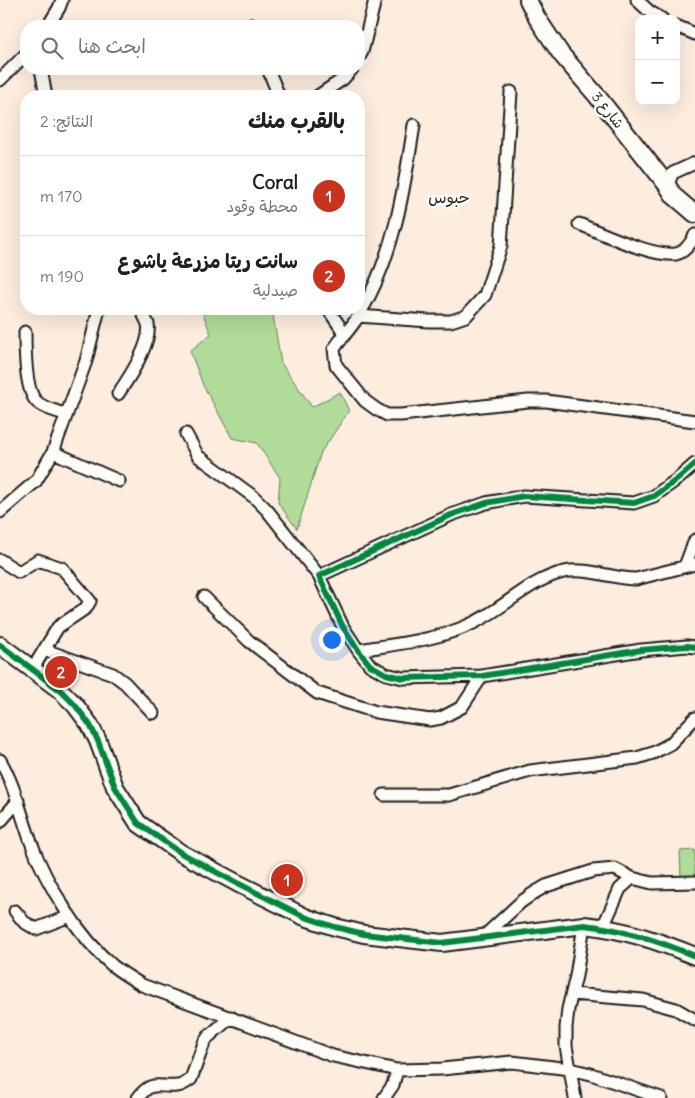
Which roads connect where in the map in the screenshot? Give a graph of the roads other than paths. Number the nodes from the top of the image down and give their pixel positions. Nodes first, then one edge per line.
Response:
1 (62, 0) edge
2 (375, 0) edge
3 (528, 0) edge
4 (636, 0) edge
5 (655, 15) edge
6 (52, 20) edge
7 (680, 28) edge
8 (695, 34) edge
9 (365, 41) edge
10 (20, 60) edge
11 (42, 75) edge
12 (270, 75) edge
13 (347, 75) edge
14 (0, 80) edge
15 (45, 90) edge
16 (277, 90) edge
17 (327, 90) edge
18 (511, 92) dead end
19 (414, 125) dead end
20 (695, 163) edge
21 (667, 185) junction
22 (695, 214) edge
23 (579, 224) dead end
24 (695, 235) edge
25 (365, 303) edge
26 (98, 315) edge
27 (144, 315) edge
28 (332, 315) edge
29 (358, 316) joint
30 (24, 332) dead end
31 (345, 334) junction
32 (118, 394) dead end
33 (66, 415) junction
34 (695, 421) edge
35 (186, 434) dead end
36 (53, 452) junction
37 (695, 464) edge
38 (119, 481) dead end
39 (0, 512) edge
40 (695, 540) edge
41 (0, 560) edge
42 (690, 565) edge
43 (319, 576) junction
44 (204, 597) dead end
45 (0, 645) edge
46 (695, 647) edge
47 (45, 650) junction
48 (358, 650) junction
49 (32, 670) junction
50 (482, 676) junction
51 (153, 713) dead end
52 (695, 718) edge
53 (0, 760) edge
54 (384, 795) dead end
55 (18, 801) junction
56 (0, 822) edge
57 (632, 878) junction
58 (695, 882) edge
59 (15, 910) dead end
60 (70, 916) junction
61 (584, 926) junction
62 (603, 927) junction
63 (480, 940) junction
64 (695, 956) edge
65 (572, 994) junction
66 (230, 1017) junction
67 (695, 1020) edge
68 (570, 1069) junction
69 (398, 1070) junction
70 (654, 1097) edge
71 (138, 1098) edge
72 (384, 1098) edge
73 (575, 1098) edge

1 - 6 street
2 - 9 street
3 - 21 street, شارع 3
4 - 5 street
7 - 8 street
10 - 14 street
11 - 15 street
12 - 16 street
13 - 17 street
18 - 29 street
19 - 25 street
20 - 21 street
21 - 22 street, شارع 3
23 - 24 street
26 - 33 street
27 - 32 street
28 - 31 street
29 - 31 street
30 - 33 street
31 - 34 street
33 - 36 street
35 - 43 street
36 - 38 street
36 - 39 street
37 - 43 street
40 - 42 street
41 - 47 street
42 - 48 street
43 - 48 street
44 - 50 street
45 - 49 street
46 - 50 street
47 - 49 street
47 - 51 street
48 - 50 street
49 - 63 street
52 - 54 street
53 - 55 street
55 - 56 street
55 - 60 street
57 - 58 street
57 - 62 street
57 - 63 street
59 - 60 street
60 - 66 street
61 - 62 street
61 - 63 street
61 - 65 street
62 - 64 street
65 - 67 street
65 - 68 street
66 - 69 street
66 - 71 street
68 - 69 street
68 - 70 street
68 - 73 street
69 - 72 street

